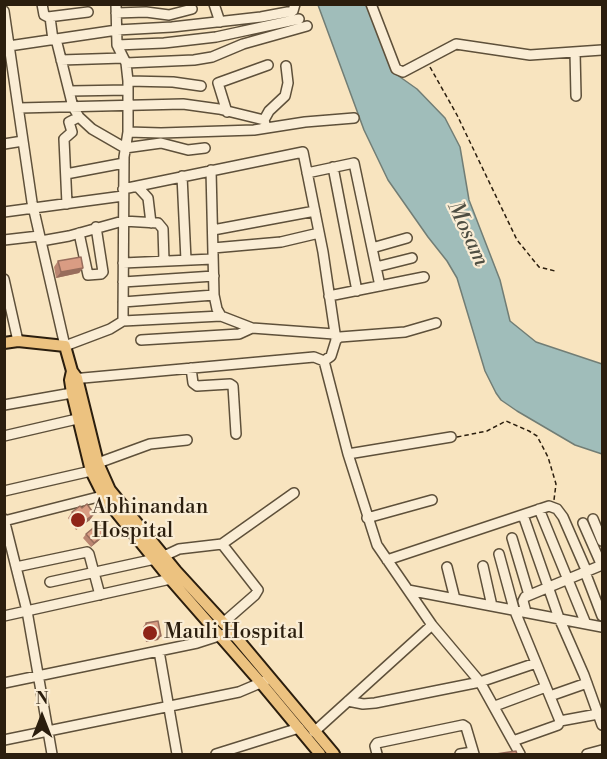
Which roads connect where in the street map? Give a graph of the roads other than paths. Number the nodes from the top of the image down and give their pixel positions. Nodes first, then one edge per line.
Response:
1 (42, 4) edge
2 (214, 4) edge
3 (296, 4) edge
4 (372, 4) edge
5 (116, 9) edge
6 (192, 9) dead end
7 (4, 12) edge
8 (88, 12) dead end
9 (50, 17) junction
10 (220, 22) junction
11 (117, 30) junction
12 (54, 40) junction
13 (117, 45) junction
14 (9, 46) junction
15 (603, 50) edge
16 (575, 52) junction
17 (62, 60) junction
18 (124, 60) junction
19 (268, 65) dead end
20 (286, 66) dead end
21 (128, 86) junction
22 (201, 86) dead end
23 (70, 91) junction
24 (576, 96) dead end
25 (128, 106) junction
26 (73, 107) junction
27 (19, 108) junction
28 (227, 112) junction
29 (78, 117) junction
30 (354, 118) dead end
31 (265, 124) junction
32 (128, 132) junction
33 (23, 141) junction
34 (4, 144) edge
35 (125, 148) junction
36 (205, 148) dead end
37 (124, 163) junction
38 (333, 167) junction
39 (211, 170) junction
40 (307, 173) junction
41 (66, 174) junction
42 (182, 176) junction
43 (137, 186) junction
44 (123, 192) junction
45 (67, 204) junction
46 (34, 209) junction
47 (315, 211) junction
48 (4, 212) edge
49 (123, 221) junction
50 (151, 223) junction
51 (96, 228) junction
52 (213, 230) junction
53 (79, 233) junction
54 (319, 233) junction
55 (40, 238) junction
56 (407, 238) dead end
57 (4, 240) edge
58 (372, 248) junction
59 (213, 254) junction
60 (412, 258) dead end
61 (186, 260) junction
62 (164, 261) junction
63 (123, 263) junction
64 (376, 267) junction
65 (214, 276) junction
66 (424, 277) dead end
67 (4, 279) edge
68 (123, 282) junction
69 (380, 286) junction
70 (357, 291) junction
71 (214, 296) junction
72 (329, 296) junction
73 (123, 302) junction
74 (221, 316) junction
75 (123, 321) junction
76 (436, 323) dead end
77 (252, 328) junction
78 (335, 337) junction
79 (141, 340) dead end
80 (18, 341) junction
81 (4, 343) edge
82 (65, 346) junction
83 (324, 361) junction
84 (191, 368) junction
85 (73, 376) junction
86 (72, 393) junction
87 (4, 405) edge
88 (77, 419) junction
89 (236, 434) dead end
90 (4, 435) edge
91 (451, 437) road end
92 (187, 440) dead end
93 (348, 454) junction
94 (94, 467) junction
95 (4, 491) edge
96 (294, 493) dead end
97 (109, 495) junction
98 (432, 500) dead end
99 (540, 509) junction
100 (523, 515) junction
101 (367, 518) junction
102 (593, 519) dead end
103 (5, 520) edge
104 (583, 523) dead end
105 (512, 538) dead end
106 (603, 541) edge
107 (222, 544) junction
108 (8, 548) edge
109 (499, 554) dead end
110 (160, 557) junction
111 (387, 560) junction
112 (602, 565) edge
113 (483, 566) dead end
114 (16, 567) junction
115 (447, 567) dead end
116 (94, 572) junction
117 (586, 572) junction
118 (176, 578) junction
119 (568, 579) junction
120 (50, 582) dead end
121 (548, 588) junction
122 (408, 590) junction
123 (100, 595) junction
124 (529, 595) junction
125 (455, 599) junction
126 (492, 606) junction
127 (514, 609) junction
128 (27, 611) junction
129 (526, 612) junction
130 (4, 616) edge
131 (603, 616) edge
132 (559, 618) junction
133 (223, 623) junction
134 (586, 624) junction
135 (432, 625) junction
136 (603, 627) edge
137 (226, 634) junction
138 (159, 651) junction
139 (536, 663) junction
140 (39, 676) junction
141 (266, 680) junction
142 (480, 682) junction
143 (4, 683) edge
144 (587, 683) junction
145 (548, 692) junction
146 (348, 701) junction
147 (495, 706) junction
148 (168, 707) junction
149 (598, 714) junction
150 (560, 721) junction
151 (603, 725) edge
152 (298, 728) junction
153 (48, 732) junction
154 (315, 732) junction
155 (4, 740) edge
156 (513, 741) junction
157 (603, 750) edge
158 (473, 753) edge
159 (52, 754) edge
160 (177, 754) edge
161 (216, 754) edge
162 (320, 754) edge
163 (334, 754) edge
164 (377, 754) edge
165 (460, 754) edge
166 (520, 754) edge
167 (587, 754) edge

1 - 9 street
2 - 10 street
3 - 10 street
4 - 16 street
5 - 6 street
5 - 11 street
7 - 14 street
8 - 9 street
9 - 12 street
10 - 11 street
11 - 12 street
11 - 13 street
12 - 14 street
12 - 17 street
13 - 18 street
13 - 18 street
14 - 27 street
15 - 16 street
16 - 24 street
17 - 18 street
17 - 23 street
18 - 21 street
19 - 28 street
20 - 31 street
21 - 22 street
21 - 23 street
21 - 25 street
23 - 26 street
25 - 26 street
25 - 28 street
25 - 32 street
26 - 27 street
26 - 29 street
27 - 33 street
28 - 31 street
29 - 35 street
29 - 41 street
30 - 31 street
31 - 32 street
32 - 35 street
33 - 34 street
33 - 46 street
35 - 36 street
35 - 37 street
37 - 41 street
37 - 44 street
38 - 40 street
38 - 58 street
38 - 70 street
39 - 40 street
39 - 42 street
39 - 52 street
40 - 47 street
41 - 45 street
42 - 43 street
42 - 61 street
43 - 44 street
43 - 50 street
44 - 45 street
44 - 49 street
45 - 46 street
46 - 48 street
46 - 55 street
47 - 52 street
47 - 54 street
49 - 50 street
49 - 51 street
49 - 63 street
50 - 62 street
51 - 53 street
51 - 53 street
52 - 59 street
53 - 55 street
54 - 59 street
54 - 72 street
55 - 57 street
55 - 82 street
56 - 58 street
58 - 64 street
59 - 61 street
59 - 65 street
60 - 64 street
61 - 62 street
62 - 63 street
63 - 68 street
64 - 69 street
65 - 68 street
65 - 71 street
66 - 69 street
67 - 80 street
68 - 73 street
69 - 70 street
70 - 72 street
71 - 73 street
71 - 74 street
72 - 78 street
73 - 75 street
74 - 75 street
74 - 77 street
75 - 82 street
76 - 78 street
77 - 78 street
77 - 79 street
78 - 83 street
80 - 81 main road
80 - 82 main road
82 - 85 main road
83 - 84 street
83 - 93 street
84 - 85 street
84 - 89 street
85 - 86 main road
85 - 94 main road
86 - 87 street
86 - 88 main road
88 - 90 street
88 - 94 main road
91 - 93 street
92 - 94 street
93 - 101 street
94 - 95 street
94 - 97 main road
96 - 107 street
97 - 103 street
97 - 110 main road
98 - 101 street
99 - 100 street
99 - 117 street
99 - 119 street
100 - 111 street
100 - 121 street
101 - 111 street
102 - 106 street
103 - 108 street
104 - 112 street
105 - 124 street
107 - 110 street
107 - 133 street
108 - 114 street
109 - 127 street
110 - 116 street
110 - 118 main road
111 - 122 street
112 - 117 street
113 - 126 street
114 - 116 street
114 - 128 street
115 - 125 street
116 - 120 street
116 - 123 street
117 - 119 street
117 - 131 street
118 - 123 street
118 - 133 main road
118 - 137 main road
119 - 121 street
119 - 134 street
121 - 124 street
121 - 132 street
122 - 125 street
122 - 135 street
123 - 128 street
124 - 129 street
125 - 126 street
126 - 127 street
127 - 129 street
127 - 139 street
128 - 130 street
128 - 140 street
129 - 132 street
132 - 134 street
132 - 144 street
133 - 137 main road
134 - 136 street
135 - 142 street
135 - 146 street
137 - 138 street
137 - 141 main road
138 - 140 street
138 - 148 street
139 - 142 street
139 - 145 street
140 - 143 street
140 - 153 street
141 - 148 street
141 - 152 main road
141 - 154 main road
142 - 146 street
142 - 147 street
144 - 145 street
144 - 149 street
145 - 147 street
145 - 150 street
146 - 154 street
147 - 156 street
148 - 153 street
148 - 160 street
149 - 150 street
149 - 151 street
150 - 156 street
152 - 161 street
152 - 162 main road
153 - 155 street
153 - 159 street
154 - 163 main road
156 - 166 street
157 - 167 street
158 - 164 street
158 - 165 street

